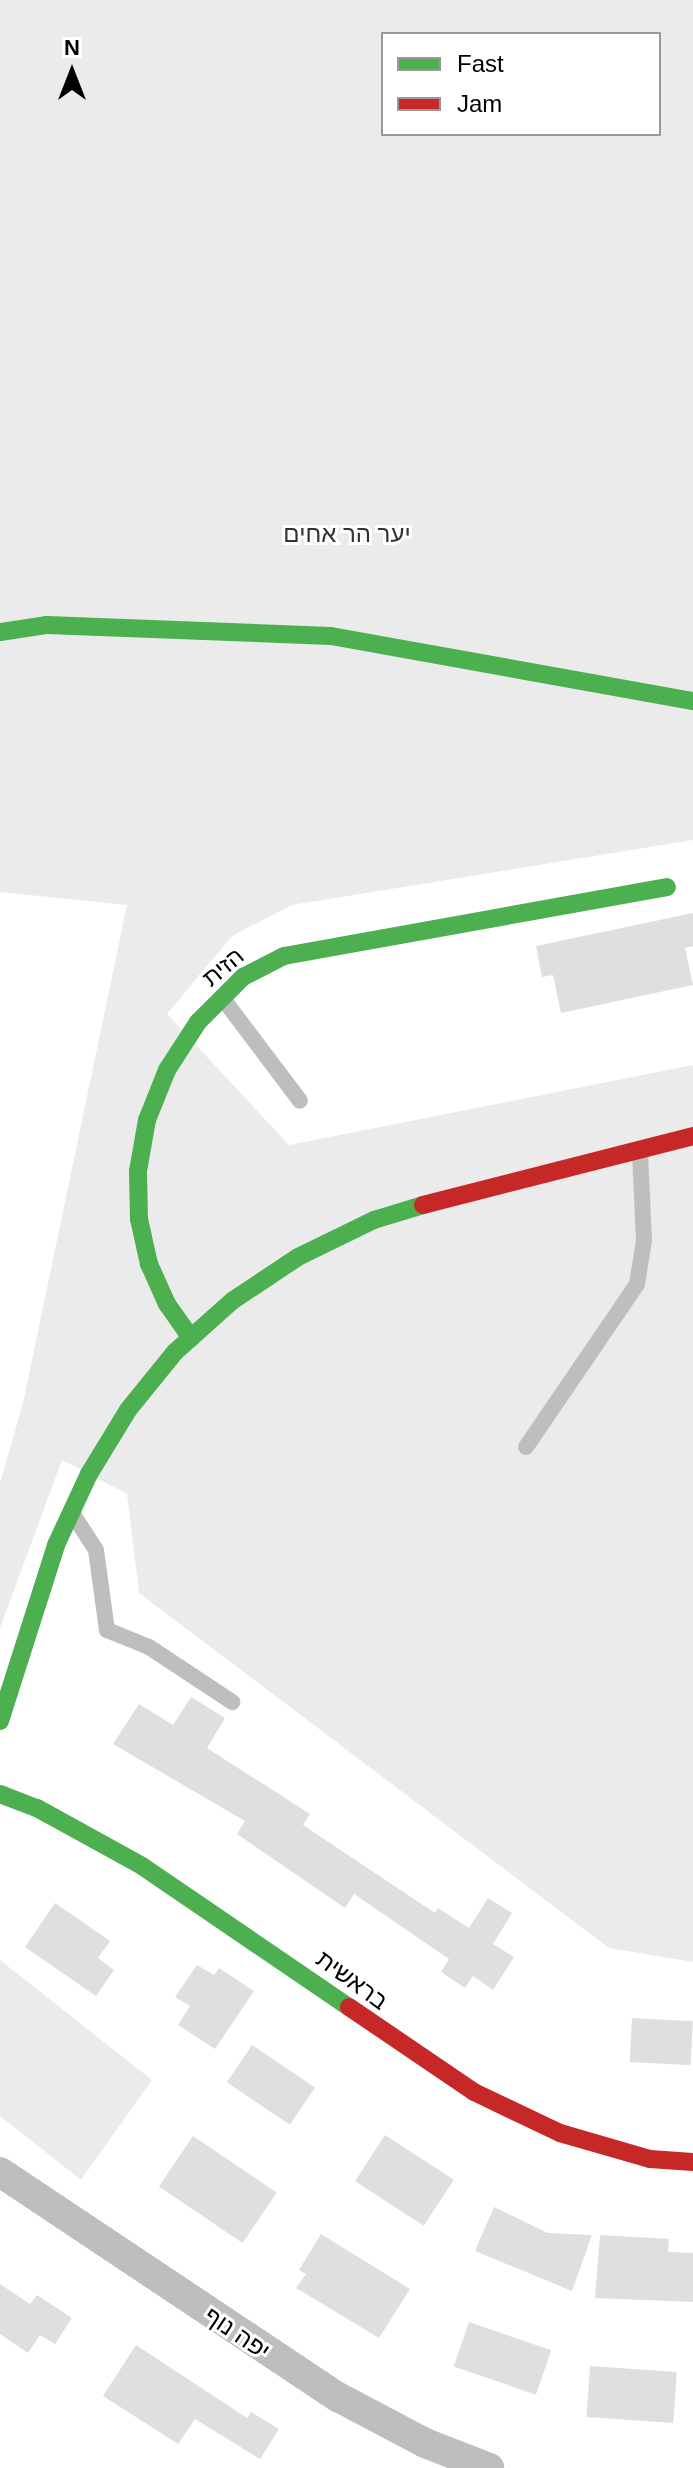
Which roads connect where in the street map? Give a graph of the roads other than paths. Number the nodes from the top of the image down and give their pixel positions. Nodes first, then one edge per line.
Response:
1 (0, 632) edge
2 (693, 701) edge
3 (667, 887) dead end
4 (222, 998) junction
5 (300, 1101) dead end
6 (693, 1136) edge
7 (640, 1149) junction
8 (191, 1338) junction
9 (526, 1447) dead end
10 (71, 1512) junction
11 (232, 1702) dead end
12 (0, 1721) edge
13 (0, 1794) edge
14 (693, 2162) edge
15 (0, 2172) edge
16 (489, 2468) edge

1 - 2 street
3 - 4 street, הזית
4 - 5 lane
4 - 8 street, הזית
6 - 7 street
7 - 8 street
7 - 9 lane
8 - 10 street
10 - 11 lane
10 - 12 street
13 - 14 street, בראשית
15 - 16 street, יפה נוף

